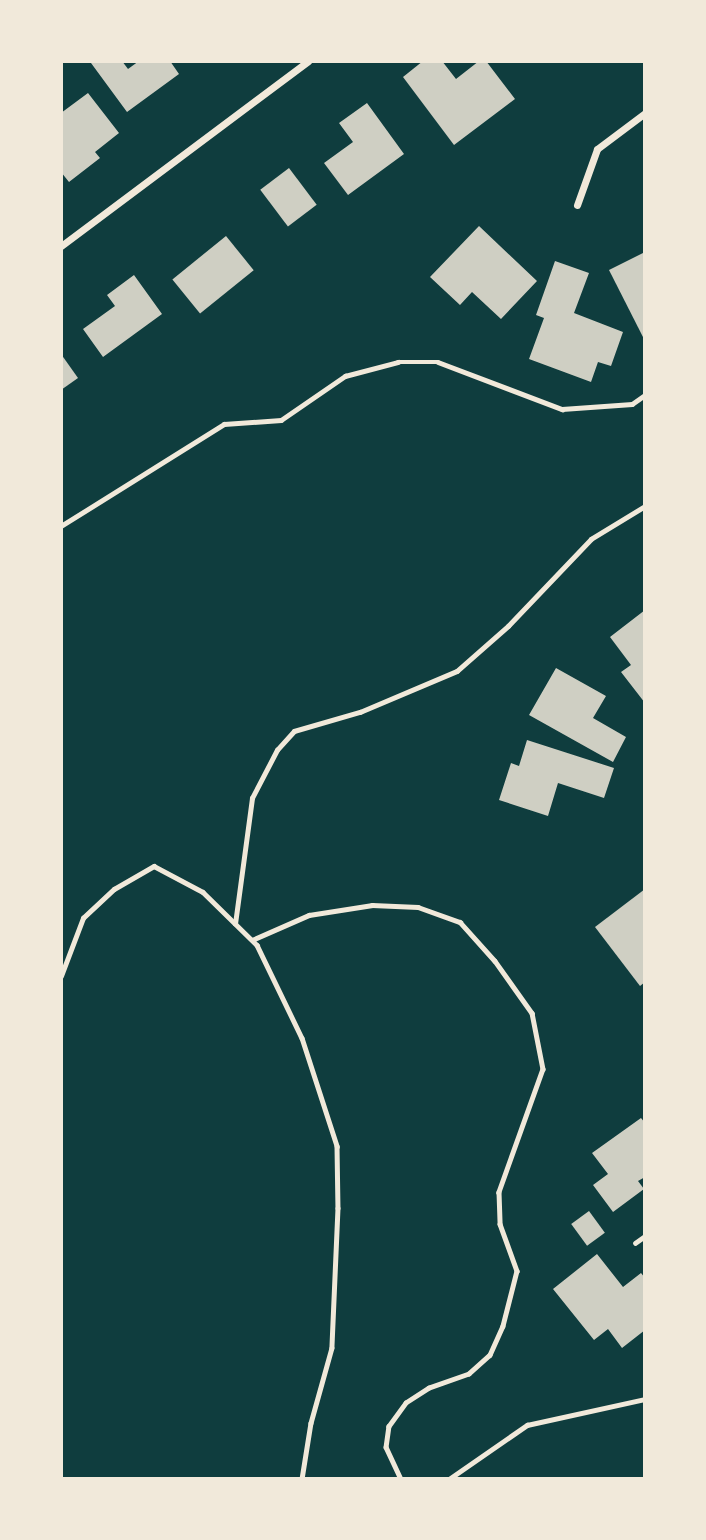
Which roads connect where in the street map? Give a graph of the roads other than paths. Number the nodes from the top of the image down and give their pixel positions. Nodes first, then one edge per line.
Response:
1 (308, 61) edge
2 (645, 113) edge
3 (577, 205) dead end
4 (61, 246) edge
5 (645, 395) edge
6 (645, 506) edge
7 (61, 526) edge
8 (235, 924) junction
9 (252, 940) junction
10 (61, 976) edge
11 (645, 1236) edge
12 (635, 1243) dead end
13 (645, 1399) edge
14 (302, 1479) edge
15 (401, 1479) edge
16 (449, 1479) edge

1 - 4 street
2 - 3 street
5 - 7 lane
6 - 8 lane
8 - 9 lane
8 - 10 lane
9 - 14 lane
9 - 15 lane
11 - 12 lane
13 - 16 lane

